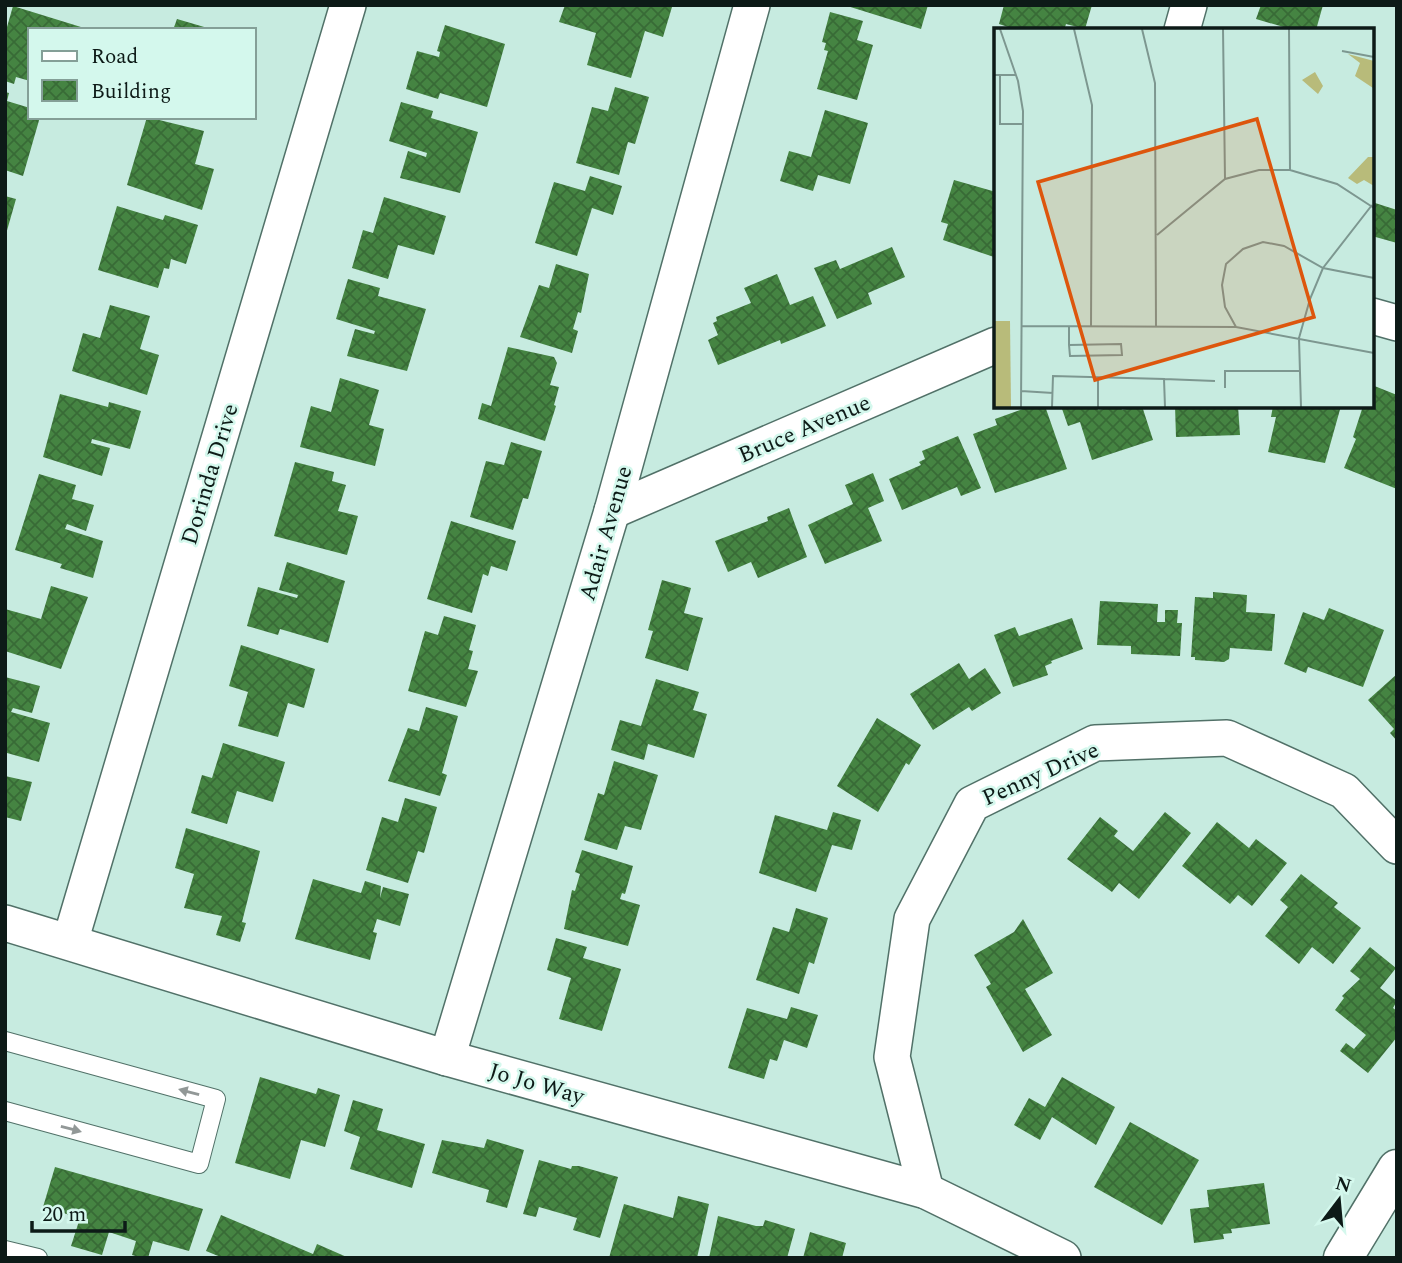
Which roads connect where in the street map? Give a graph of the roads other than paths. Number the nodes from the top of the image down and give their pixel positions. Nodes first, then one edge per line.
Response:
1 (348, 5) edge
2 (752, 5) edge
3 (1189, 5) edge
4 (1183, 28) edge
5 (1374, 317) edge
6 (1397, 323) edge
7 (994, 346) edge
8 (612, 511) junction
9 (1397, 846) edge
10 (5, 923) edge
11 (70, 942) junction
12 (5, 1041) edge
13 (447, 1058) junction
14 (5, 1111) edge
15 (1397, 1168) edge
16 (926, 1191) junction
17 (5, 1250) edge
18 (28, 1257) edge
19 (1063, 1258) edge
20 (1343, 1258) edge

1 - 11 street, Dorinda Drive
2 - 8 street, Adair Avenue
3 - 4 street
5 - 6 street
7 - 8 street, Bruce Avenue
8 - 13 street, Adair Avenue
9 - 16 street, Penny Drive
10 - 11 street, Jo Jo Way
11 - 13 street, Jo Jo Way
14 -> 12 lane
13 - 16 street, Jo Jo Way
15 - 20 street
16 - 19 street, Jo Jo Way
17 - 18 lane

